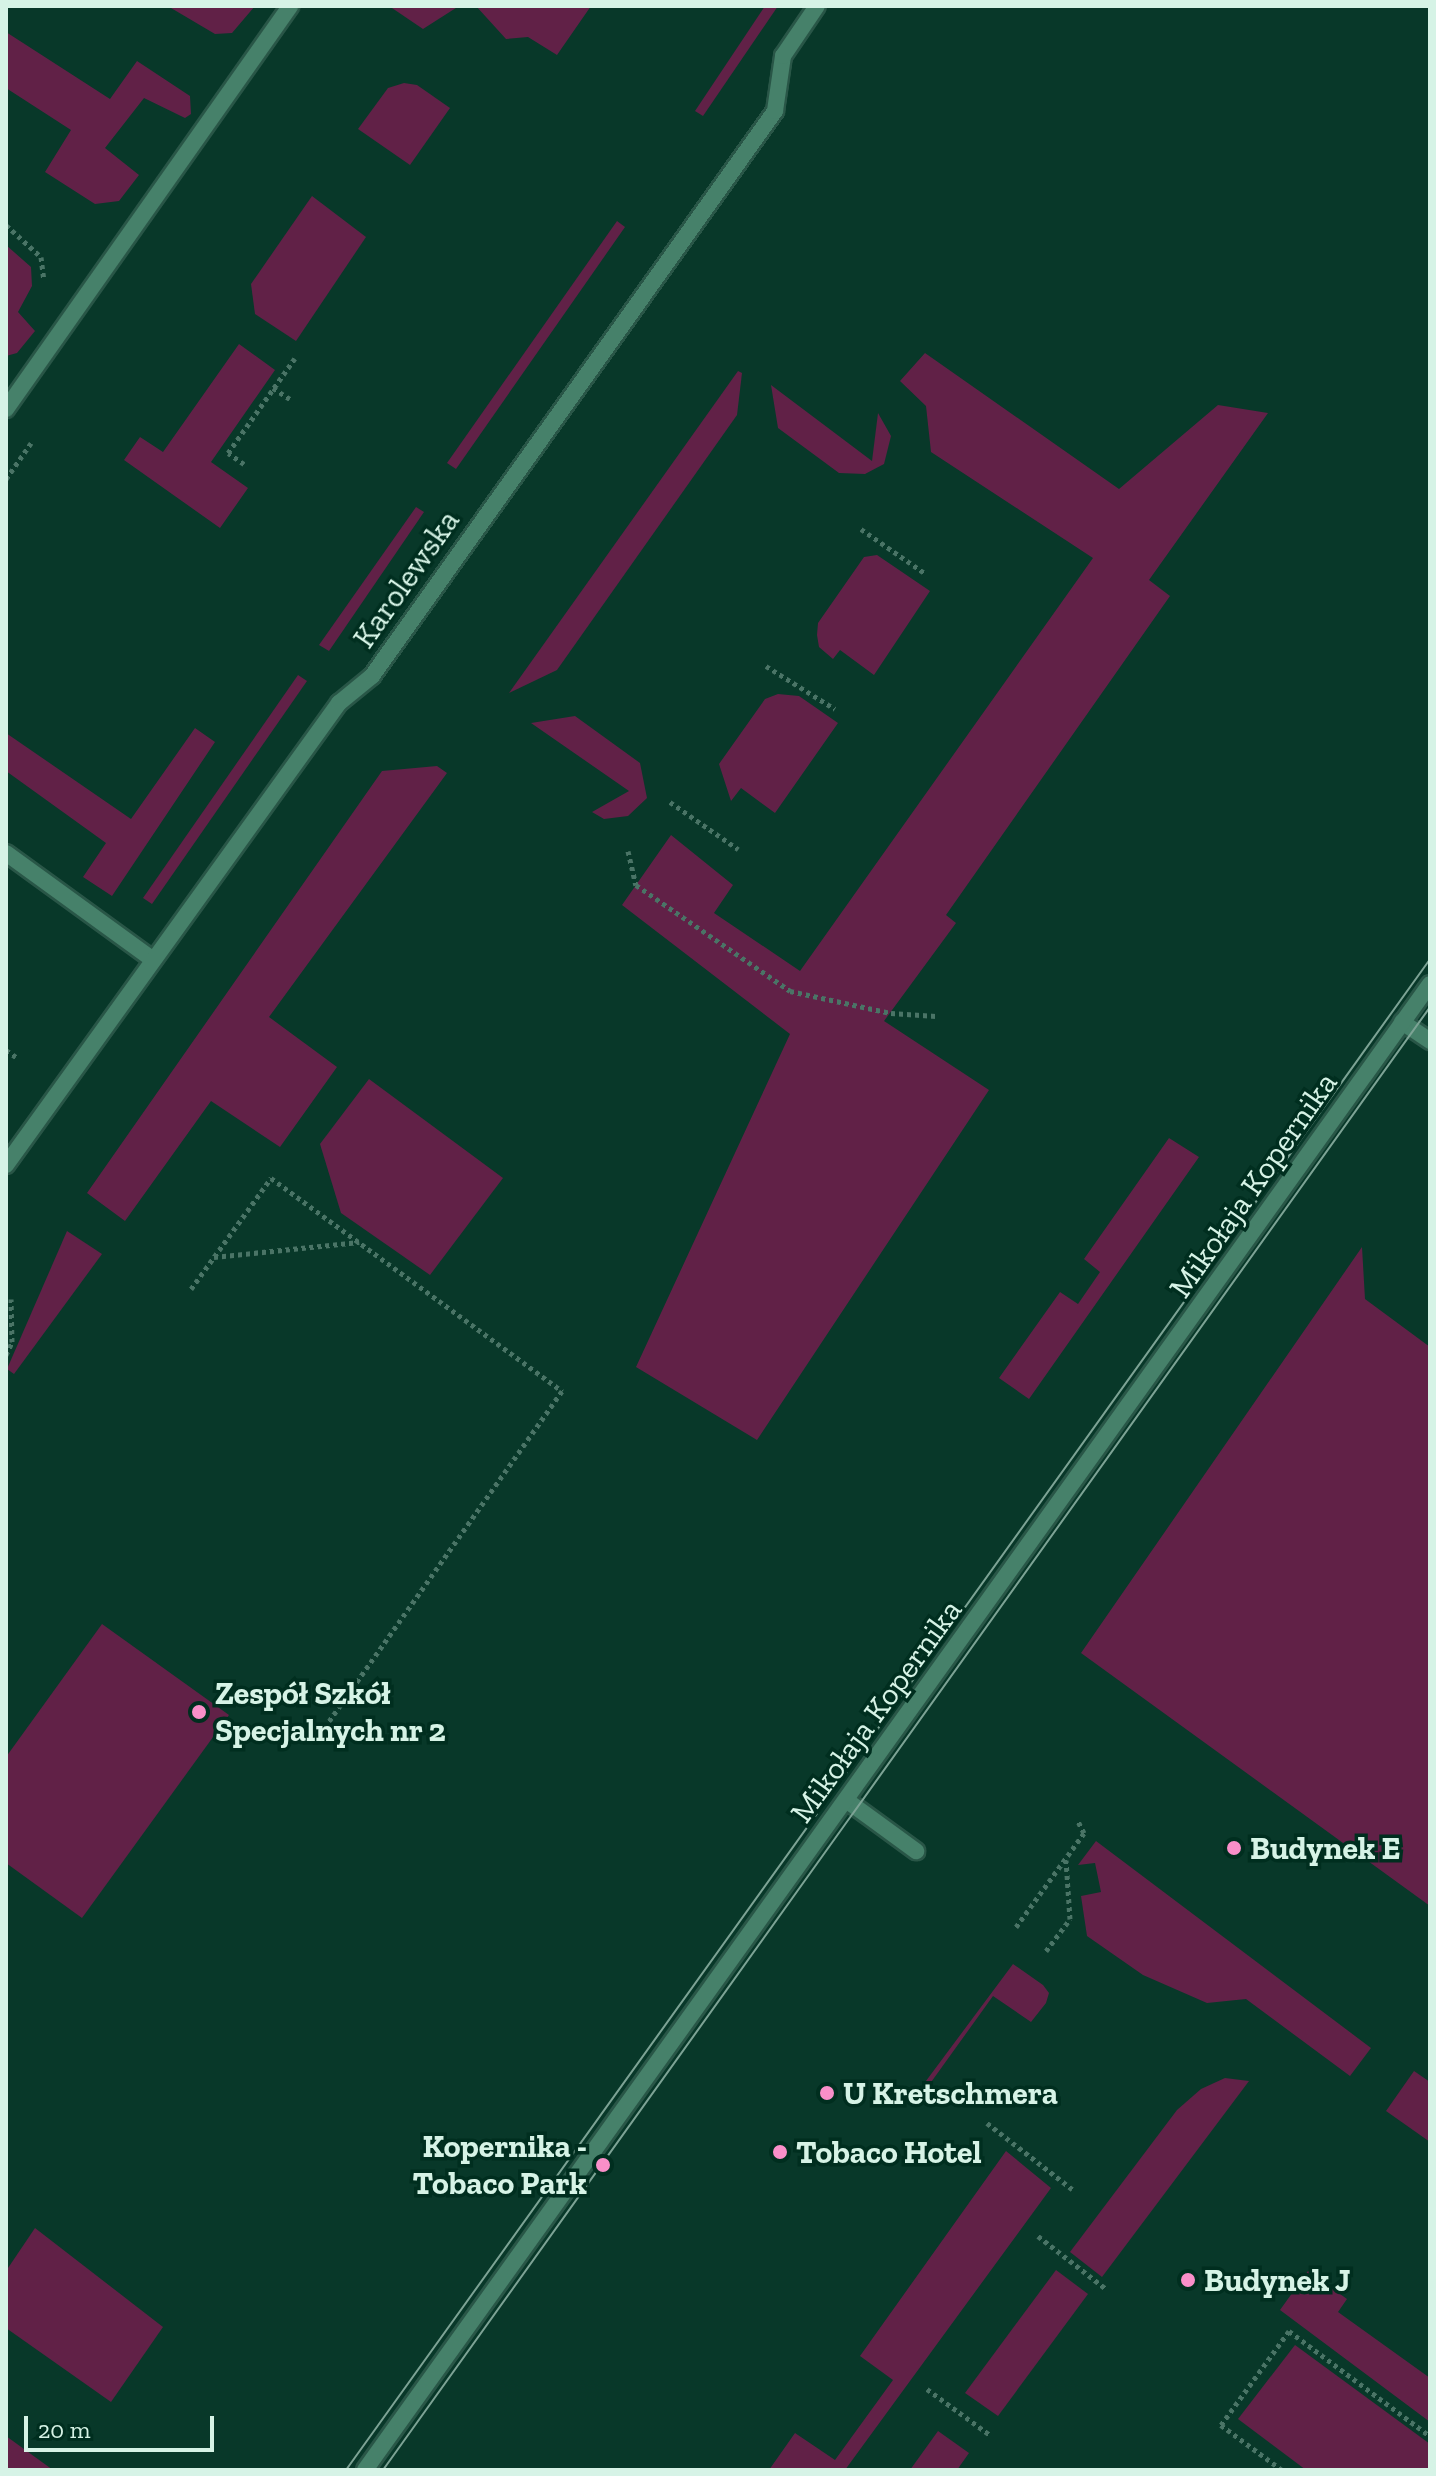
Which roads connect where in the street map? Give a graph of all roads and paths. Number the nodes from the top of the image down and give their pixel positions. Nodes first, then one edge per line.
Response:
1 (290, 6) edge
2 (817, 6) edge
3 (6, 225) edge
4 (70, 317) junction
5 (295, 358) dead end
6 (273, 388) junction
7 (290, 399) dead end
8 (6, 409) edge
9 (244, 464) dead end
10 (861, 529) dead end
11 (926, 574) dead end
12 (766, 666) dead end
13 (835, 709) dead end
14 (670, 802) dead end
15 (738, 849) dead end
16 (628, 851) dead end
17 (6, 853) edge
18 (152, 959) junction
19 (1430, 984) edge
20 (936, 1016) dead end
21 (1402, 1022) junction
22 (1430, 1041) edge
23 (6, 1050) edge
24 (16, 1057) dead end
25 (6, 1165) edge
26 (359, 1242) junction
27 (213, 1258) junction
28 (191, 1289) dead end
29 (11, 1299) dead end
30 (6, 1355) edge
31 (327, 1724) dead end
32 (846, 1800) junction
33 (1078, 1821) dead end
34 (916, 1851) dead end
35 (1066, 1859) junction
36 (1016, 1927) dead end
37 (1046, 1951) dead end
38 (987, 2123) dead end
39 (1072, 2189) dead end
40 (1038, 2236) dead end
41 (1106, 2289) dead end
42 (927, 2389) dead end
43 (990, 2435) dead end
44 (1430, 2436) edge
45 (365, 2470) edge
46 (1282, 2470) edge

1 - 4 street
2 - 18 street, Karolewska
3 - 4 path
4 - 8 street
5 - 6 path
6 - 7 path
6 - 9 path
10 - 11 path
12 - 13 path
14 - 15 path
16 - 20 path
17 - 18 street
18 - 25 street, Karolewska
19 - 21 street, Mikołaja Kopernika
21 - 22 street
21 - 32 street, Mikołaja Kopernika
23 - 24 path
26 - 27 path
26 - 27 path
26 - 31 path
27 - 28 path
29 - 30 path
32 - 34 street
32 - 45 street, Mikołaja Kopernika
33 - 35 path
35 - 36 path
35 - 37 path
38 - 39 path
40 - 41 path
42 - 43 path
44 - 46 path

